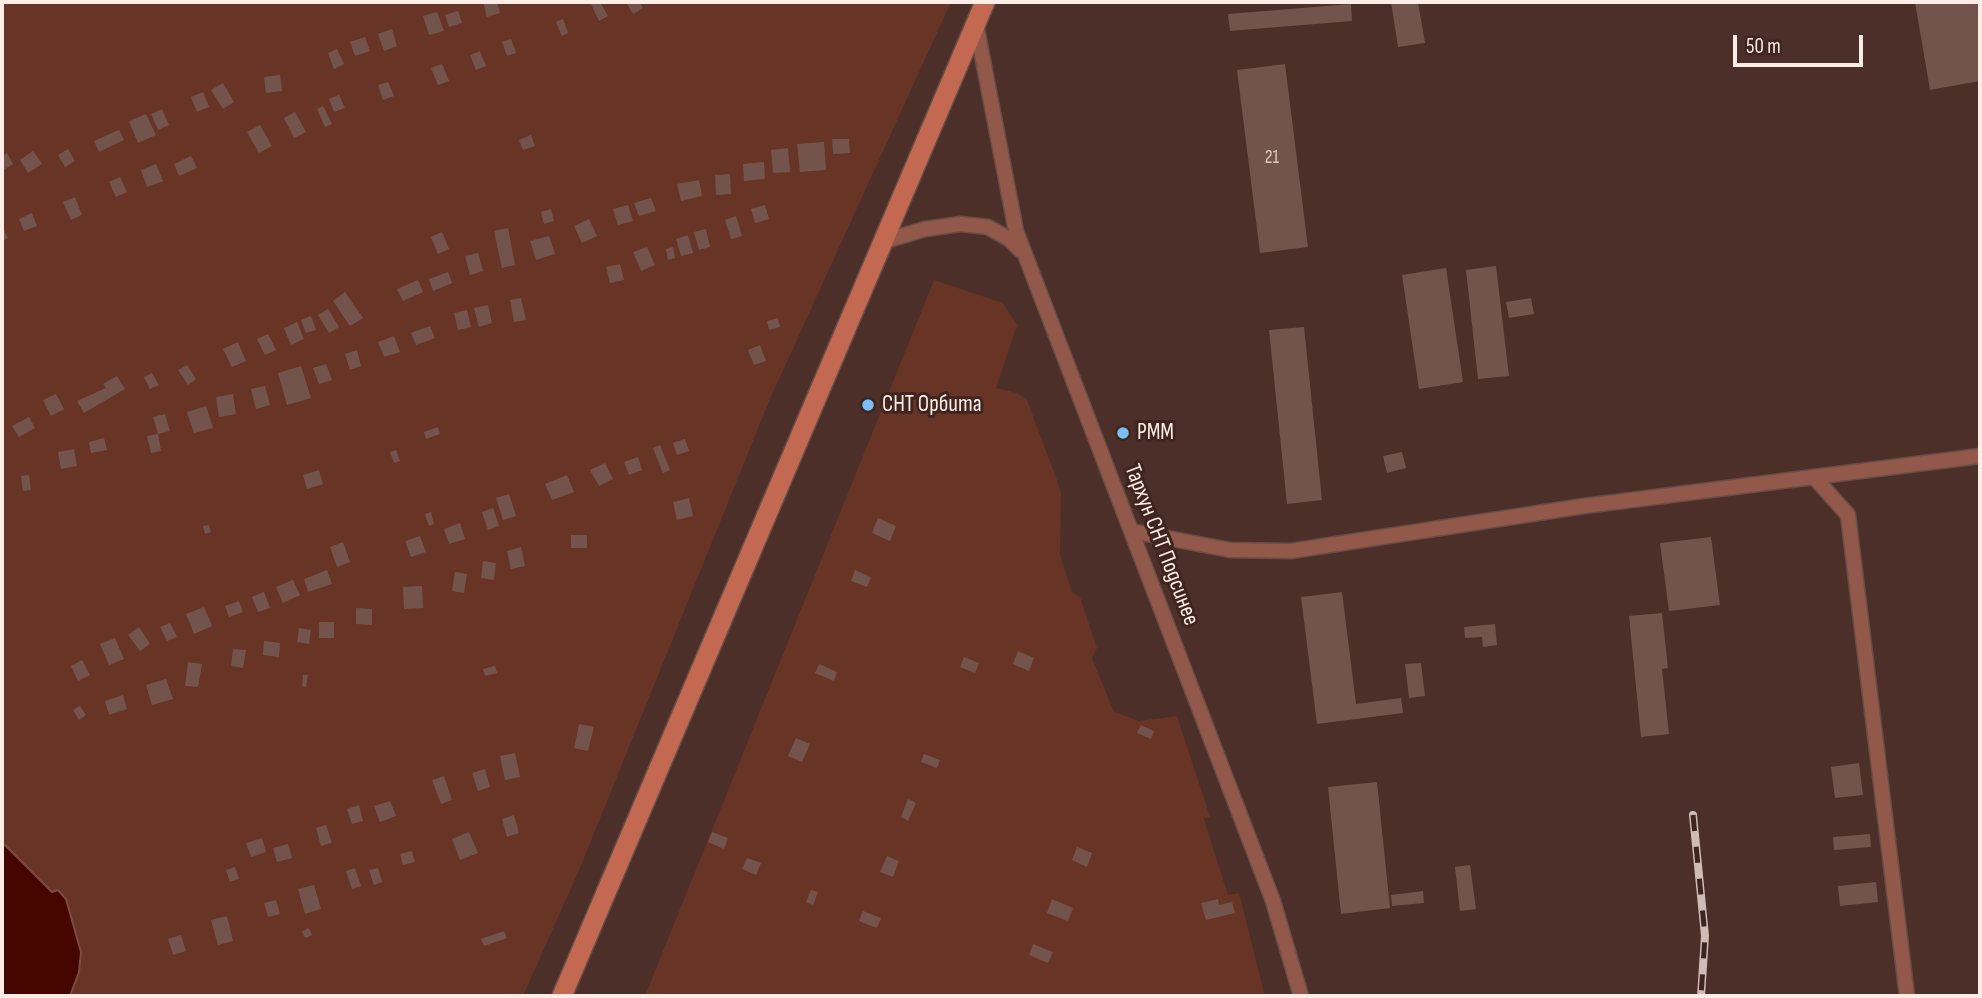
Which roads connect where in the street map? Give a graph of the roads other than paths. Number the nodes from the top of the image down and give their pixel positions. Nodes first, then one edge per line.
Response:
1 (985, 2) edge
2 (975, 24) junction
3 (885, 241) junction
4 (1025, 256) junction
5 (1980, 456) edge
6 (1814, 477) junction
7 (1131, 531) junction
8 (562, 996) edge
9 (1301, 996) edge
10 (1907, 996) edge

1 - 2 main road
2 - 3 main road
2 - 4 street, Тархун СНТ Подсинее
3 - 4 street
3 - 8 main road
4 - 7 street, Тархун СНТ Подсинее
5 - 6 street
6 - 7 street
6 - 10 street
7 - 9 street, Тархун СНТ Подсинее

